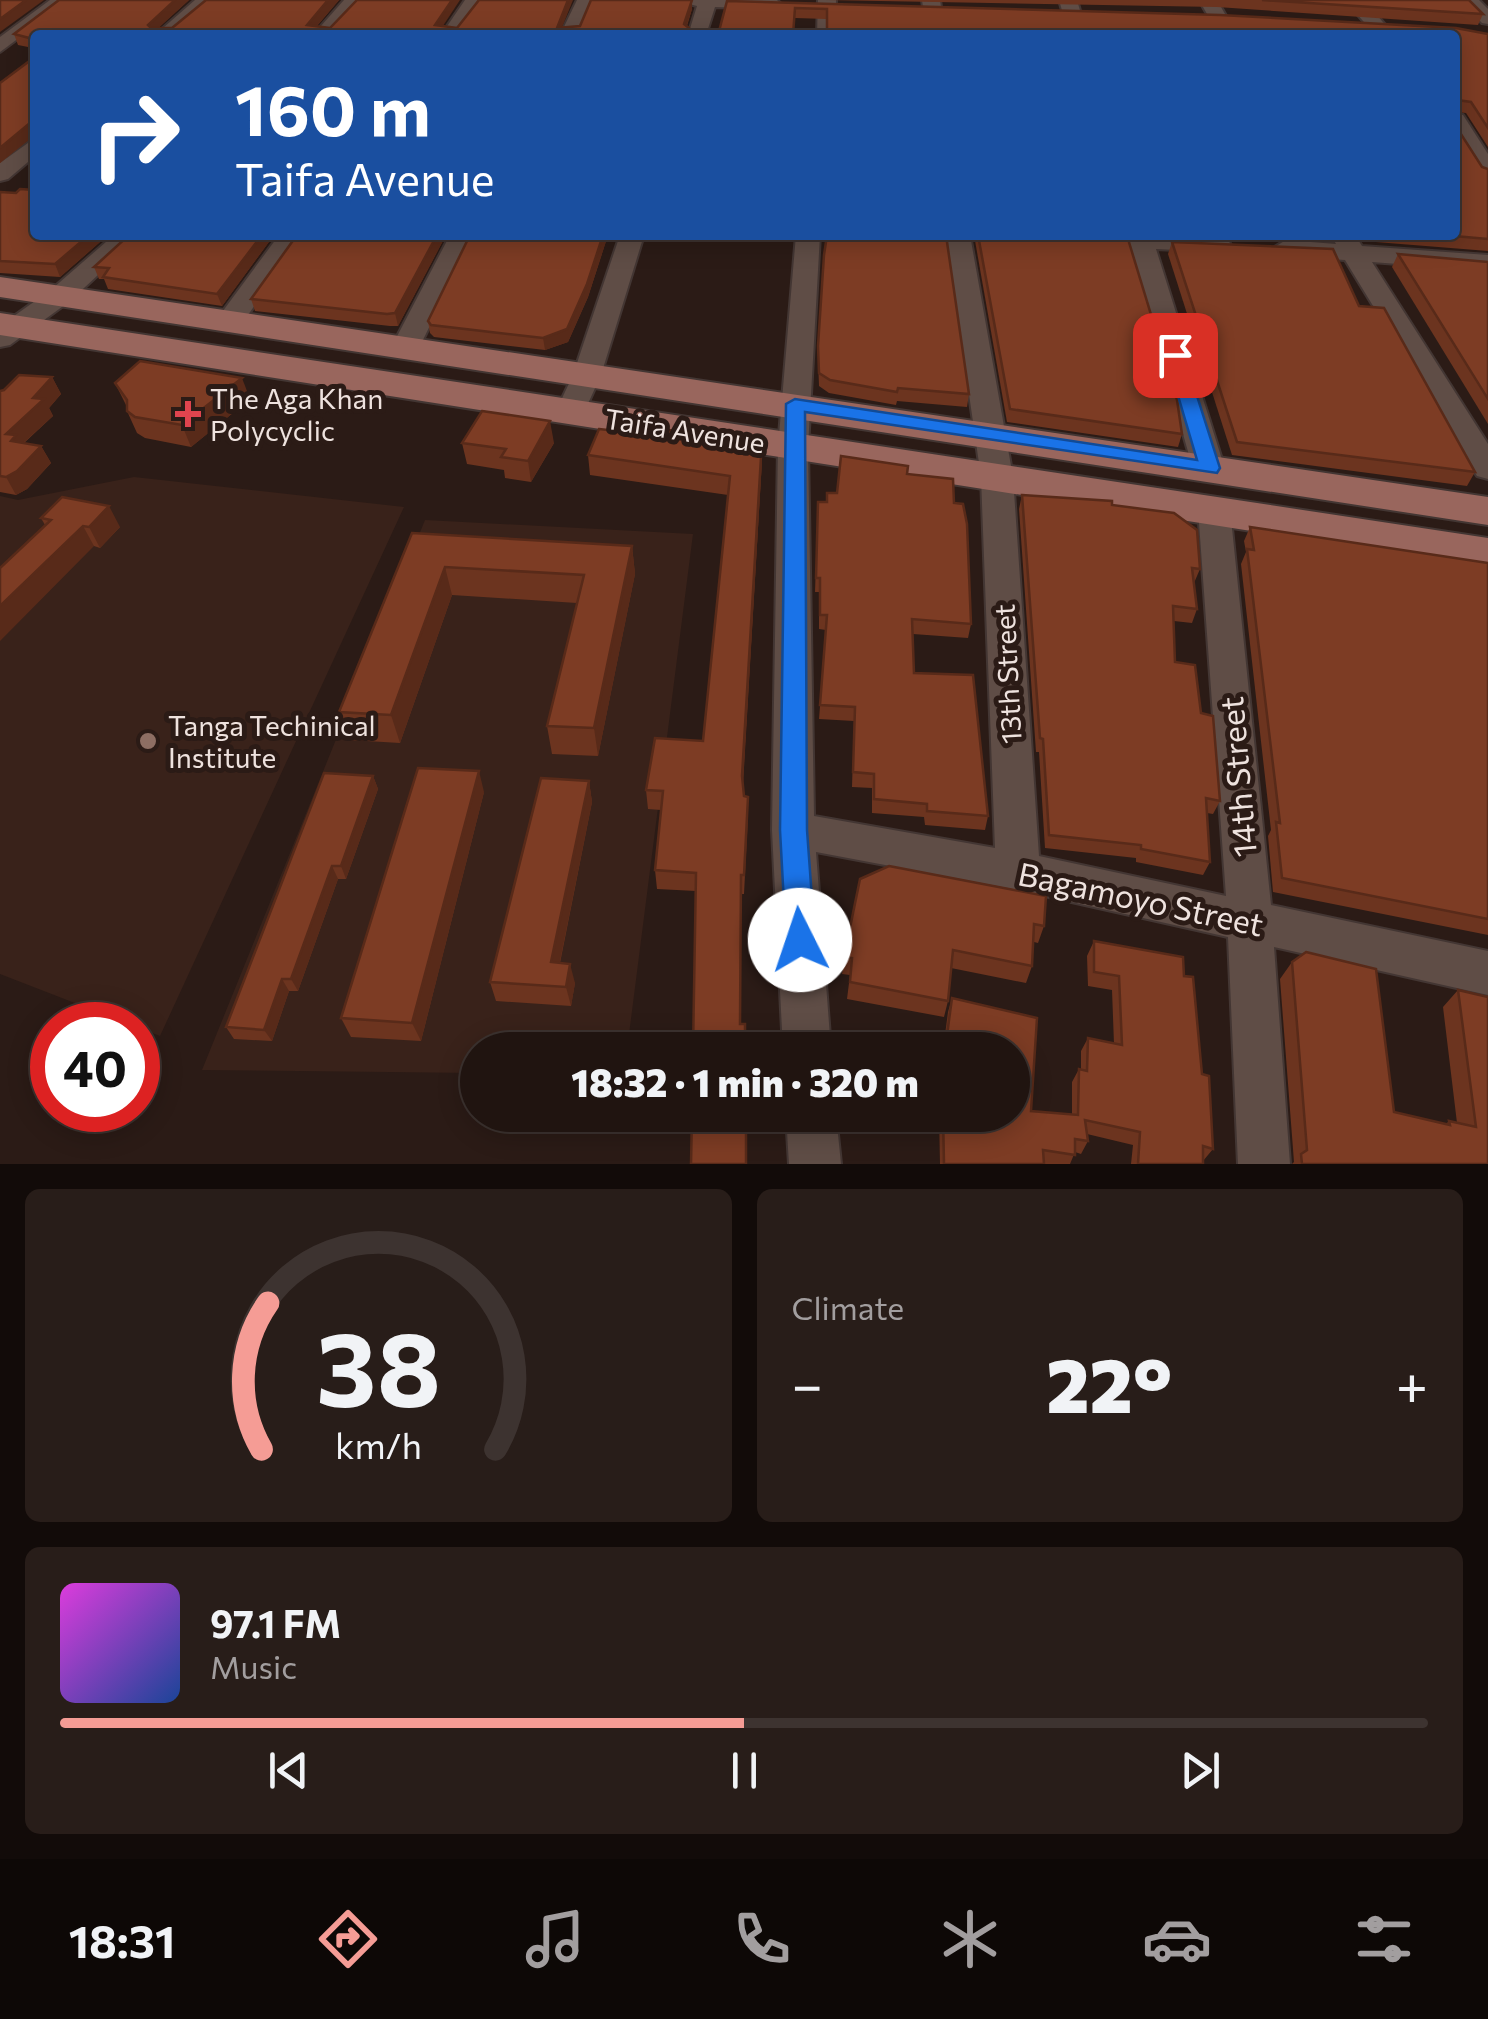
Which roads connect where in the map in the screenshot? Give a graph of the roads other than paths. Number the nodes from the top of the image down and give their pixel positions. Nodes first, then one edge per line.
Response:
1 (61, 0) edge
2 (206, 0) edge
3 (354, 0) edge
4 (474, 0) edge
5 (586, 0) edge
6 (683, 0) edge
7 (1354, 0) edge
8 (1468, 0) edge
9 (708, 1) edge
10 (819, 5) edge
11 (1488, 19) edge
12 (1342, 24) edge
13 (170, 30) edge
14 (327, 30) edge
15 (453, 30) edge
16 (571, 30) edge
17 (699, 30) edge
18 (825, 30) edge
19 (1387, 30) edge
20 (6, 53) edge
21 (1466, 130) edge
22 (30, 149) edge
23 (1488, 172) edge
24 (2, 173) edge
25 (30, 174) edge
26 (123, 240) edge
27 (288, 240) edge
28 (459, 240) edge
29 (630, 240) edge
30 (808, 240) edge
31 (959, 240) edge
32 (1141, 240) edge
33 (1167, 240) edge
34 (1348, 243) edge
35 (1488, 263) edge
36 (0, 287) edge
37 (60, 296) junction
38 (231, 319) junction
39 (6, 330) edge
40 (406, 344) junction
41 (587, 375) junction
42 (795, 404) junction
43 (570, 413) junction
44 (992, 436) junction
45 (793, 448) junction
46 (1488, 469) edge
47 (997, 477) junction
48 (1212, 489) junction
49 (1488, 511) edge
50 (1488, 554) edge
51 (794, 830) junction
52 (1018, 871) junction
53 (1250, 922) junction
54 (1488, 973) edge
55 (806, 1032) edge
56 (813, 1132) edge
57 (814, 1164) edge
58 (1264, 1164) edge

1 - 20 street
2 - 13 street
3 - 14 street
4 - 15 street
5 - 16 street
6 - 9 street
7 - 19 street
8 - 11 street
9 - 10 street
9 - 17 street
10 - 18 street
12 - 19 street
21 - 23 street
22 - 24 street
24 - 25 street
26 - 37 street
27 - 38 street
28 - 40 street
29 - 41 street
30 - 42 street
31 - 44 street, 13th Street
32 - 48 street, 14th Street
33 - 34 street
34 - 35 street
34 - 46 street
36 - 37 main road, Taifa Avenue
37 - 38 main road, Taifa Avenue
37 - 39 street
38 - 40 main road, Taifa Avenue
39 - 43 main road, Taifa Avenue
40 - 41 main road, Taifa Avenue
41 - 42 main road, Taifa Avenue
41 - 43 street
42 - 44 main road, Taifa Avenue
42 - 45 street
43 - 45 main road, Taifa Avenue
44 - 47 street, 13th Street
44 - 48 main road, Taifa Avenue
45 - 47 main road, Taifa Avenue
45 - 51 street
47 - 48 main road, Taifa Avenue
47 - 52 street, 13th Street
48 - 49 main road, Taifa Avenue
48 - 50 main road, Taifa Avenue
48 - 53 street, 14th Street
51 - 52 street, Bagamoyo Street
51 - 55 street
52 - 53 street, Bagamoyo Street
53 - 54 street, Bagamoyo Street
53 - 58 street, 14th Street
56 - 57 street

